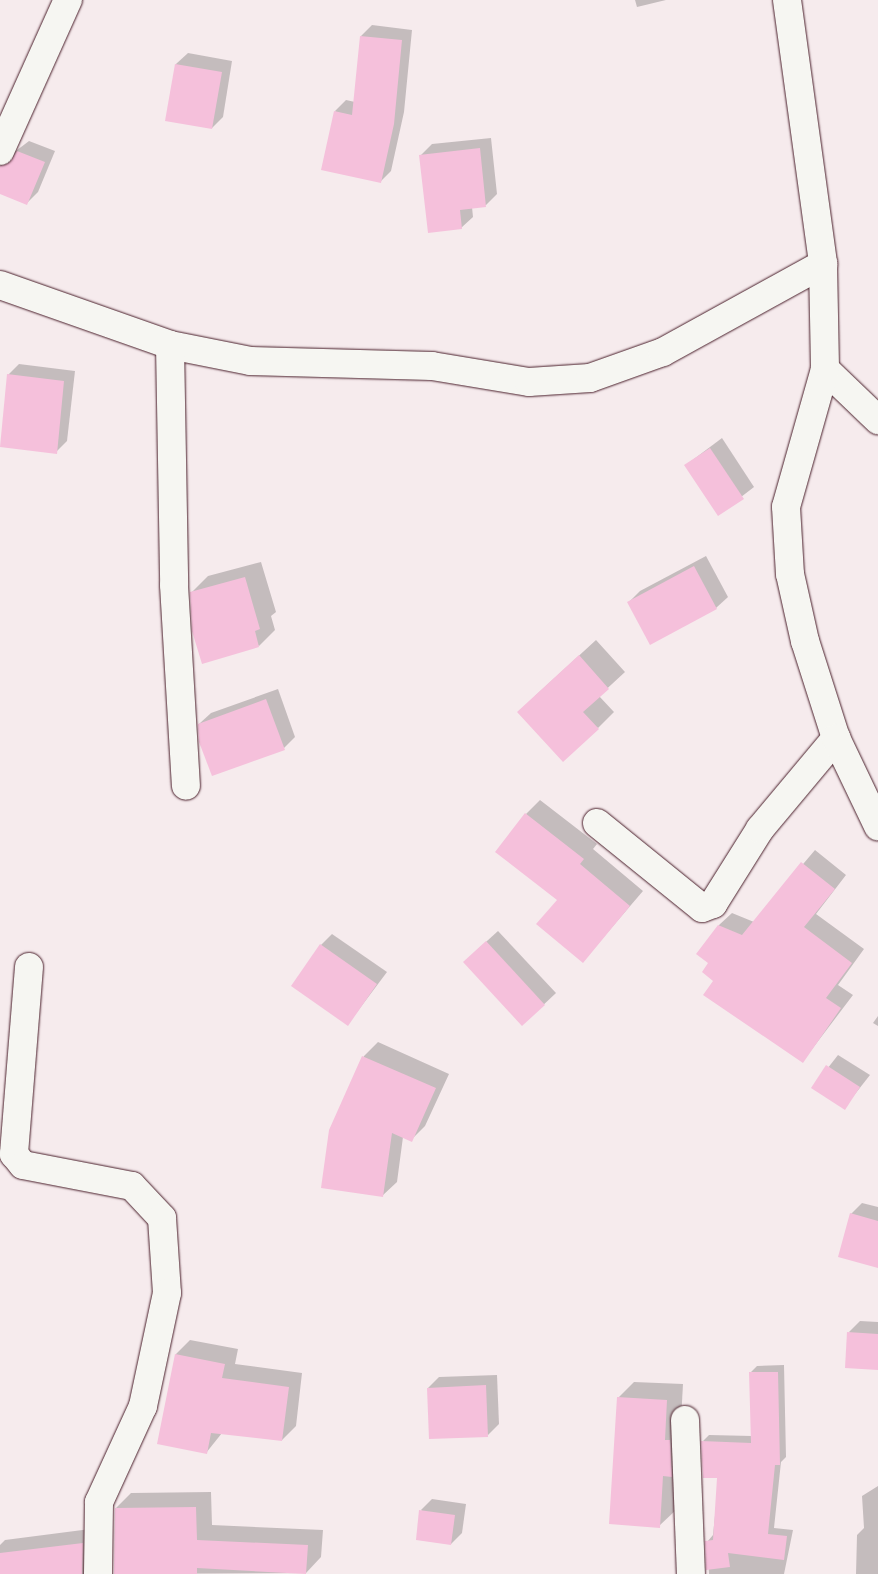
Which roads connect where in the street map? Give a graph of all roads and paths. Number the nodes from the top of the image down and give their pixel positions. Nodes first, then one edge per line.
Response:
1 (68, 0) edge
2 (787, 0) edge
3 (0, 151) edge
4 (823, 264) junction
5 (0, 286) edge
6 (170, 345) junction
7 (825, 369) junction
8 (878, 420) edge
9 (836, 738) junction
10 (186, 786) dead end
11 (597, 823) dead end
12 (878, 826) edge
13 (29, 967) dead end
14 (685, 1420) dead end
15 (98, 1574) edge
16 (691, 1574) edge

1 - 3 street
2 - 4 street
4 - 6 street
4 - 7 street
5 - 6 street
6 - 10 street
7 - 8 street
7 - 9 street
9 - 11 street
9 - 12 street
13 - 15 street
14 - 16 street

